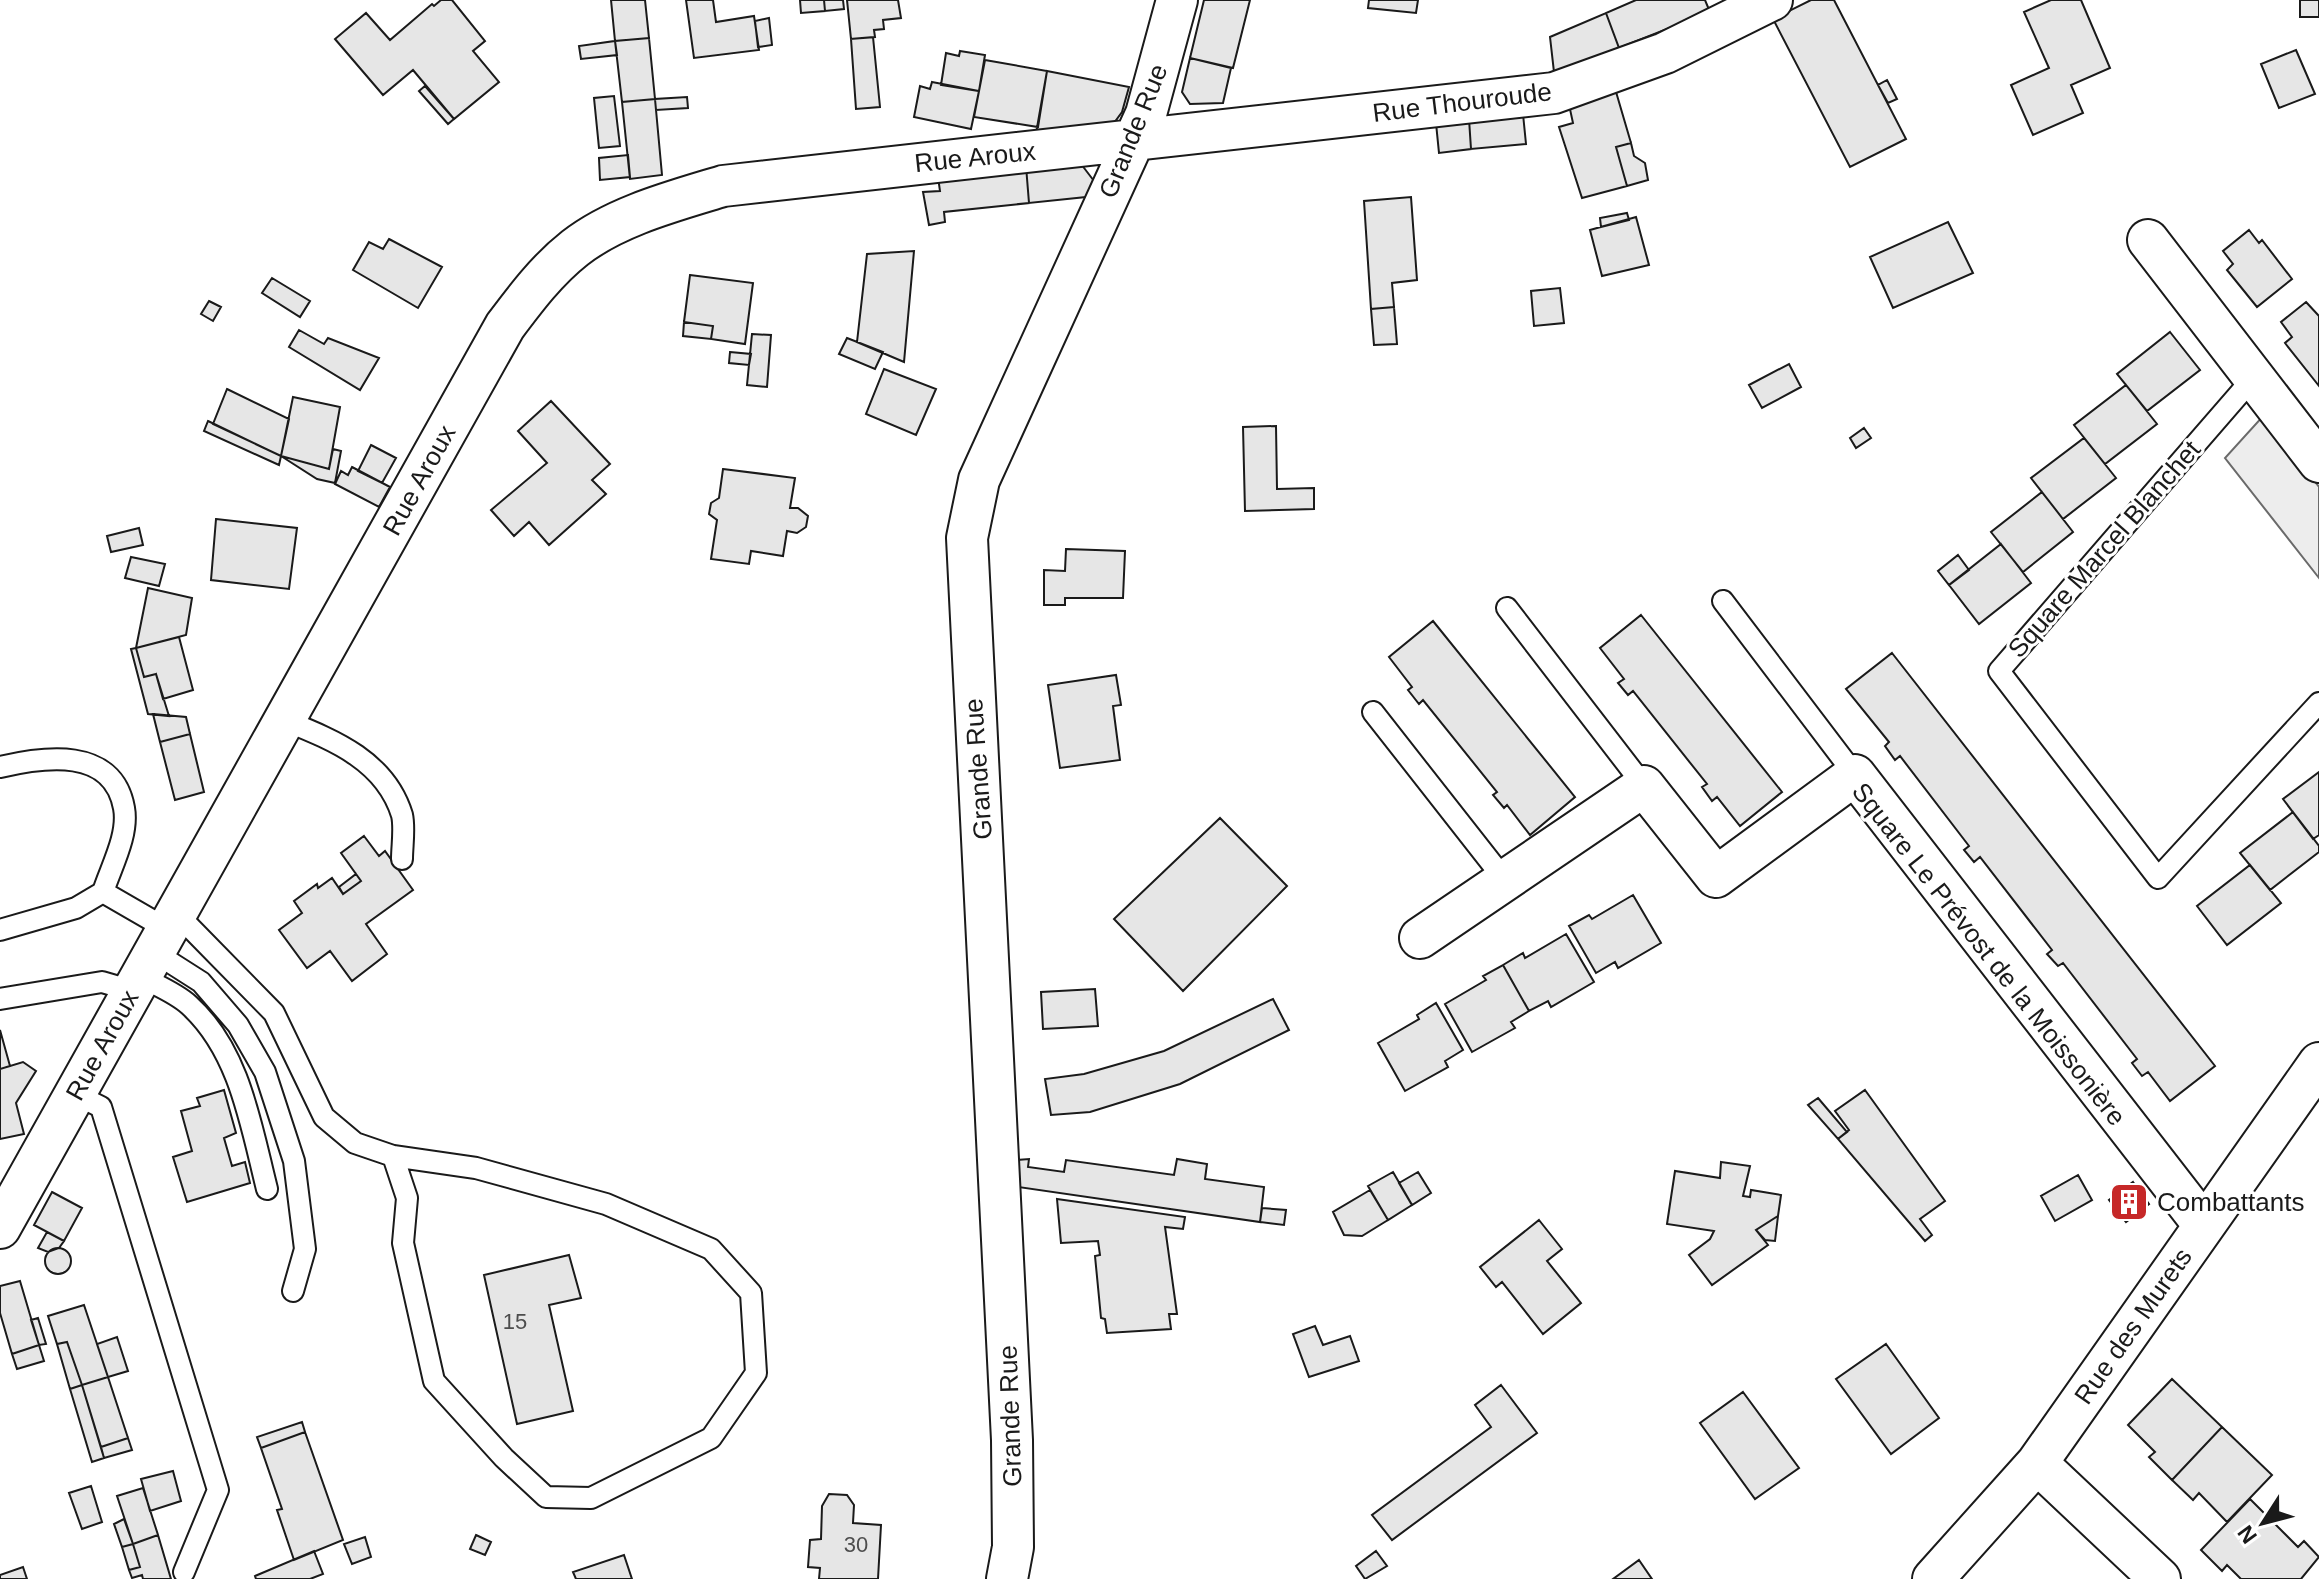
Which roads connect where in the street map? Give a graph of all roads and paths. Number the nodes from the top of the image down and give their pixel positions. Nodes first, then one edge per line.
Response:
1 (1177, 0) edge
2 (1772, 0) edge
3 (1135, 139) junction
4 (2148, 240) dead end
5 (2254, 377) junction
6 (2319, 462) edge
7 (1723, 601) dead end
8 (1507, 608) dead end
9 (2319, 703) edge
10 (1373, 712) dead end
11 (284, 720) junction
12 (0, 767) edge
13 (1855, 775) junction
14 (1644, 786) junction
15 (402, 859) dead end
16 (1504, 879) junction
17 (103, 892) junction
18 (0, 930) edge
19 (1420, 938) dead end
20 (154, 952) junction
21 (0, 999) edge
22 (2319, 1063) edge
23 (75, 1094) junction
24 (393, 1156) junction
25 (267, 1189) dead end
26 (2203, 1224) junction
27 (0, 1228) edge
28 (293, 1291) dead end
29 (2037, 1463) junction
30 (184, 1572) dead end
31 (1007, 1579) edge
32 (1933, 1579) edge
33 (2160, 1579) edge

1 - 3 street, Grande Rue
2 - 3 street, Rue Thouroude
3 - 11 street, Rue Aroux
3 - 31 street, Grande Rue
4 - 5 street
5 - 6 street
5 - 9 lane, Square Marcel Blanchet
7 - 13 lane
8 - 14 lane
10 - 16 lane
11 - 15 lane
11 - 20 street, Rue Aroux
12 - 17 lane
13 - 14 street, Square Le Prévost de la Moissonière
13 - 26 street, Square Le Prévost de la Moissonière
14 - 16 street
16 - 19 street
17 - 18 lane
17 - 20 lane
20 - 21 lane
20 - 23 street, Rue Aroux
20 - 24 lane
20 - 25 lane
20 - 28 lane
22 - 26 street, Rue des Murets
23 - 27 street, Rue Aroux
23 - 30 lane
24 - 24 lane
26 - 29 street, Rue des Murets
29 - 32 street, Rue des Murets
29 - 33 street

